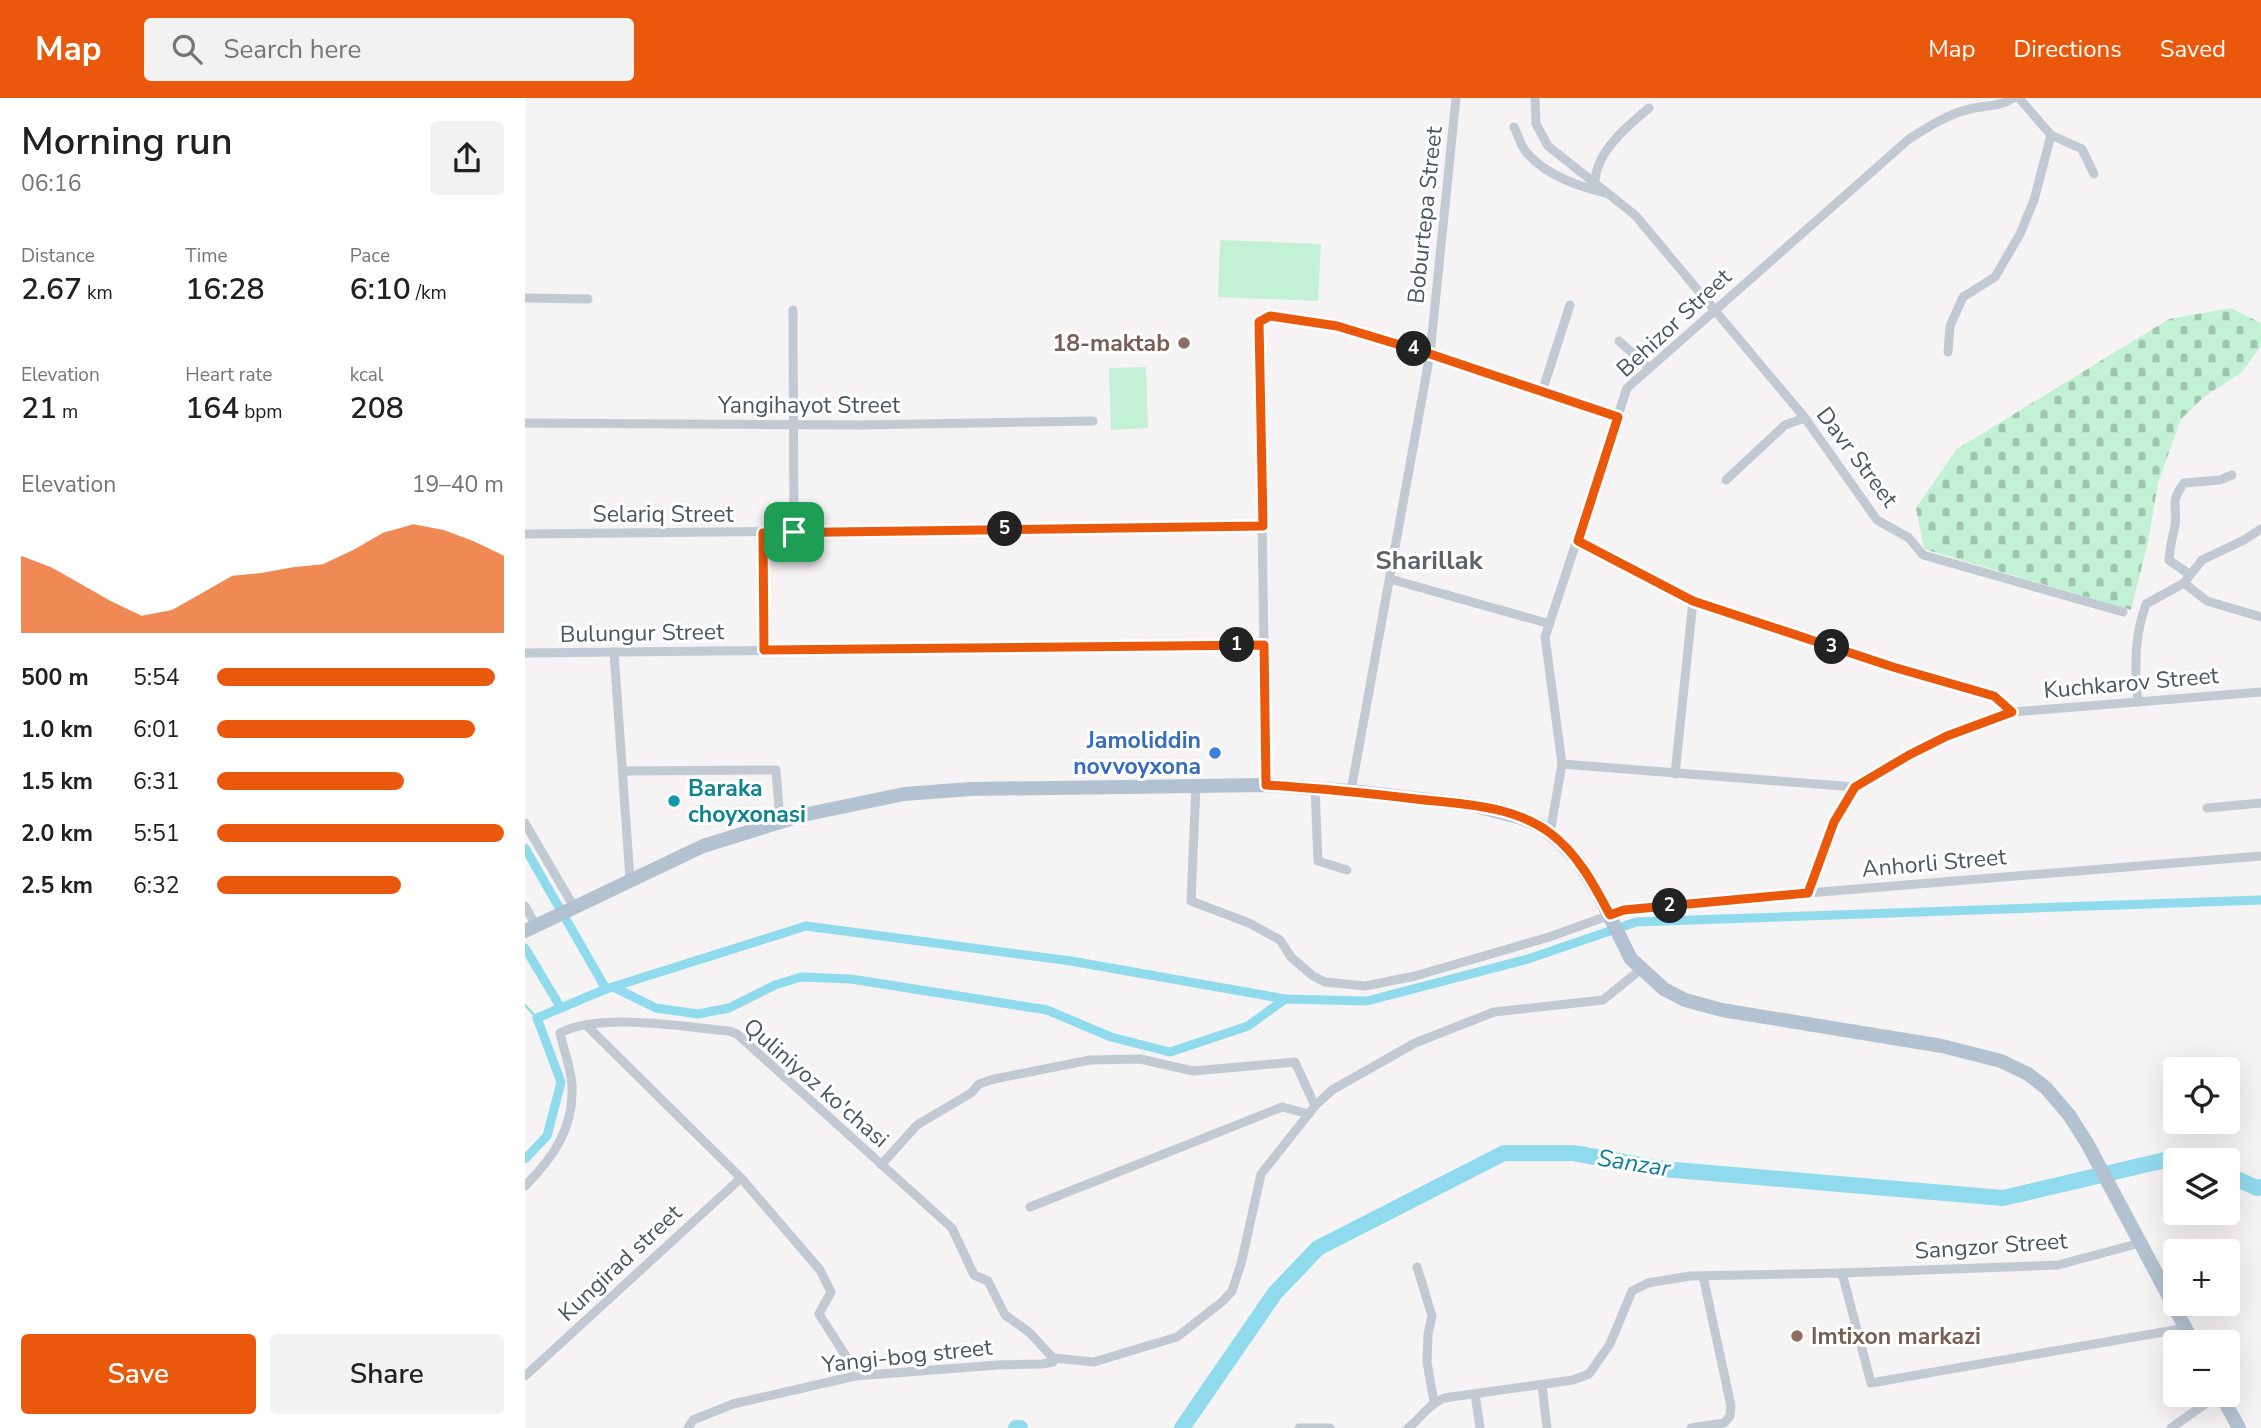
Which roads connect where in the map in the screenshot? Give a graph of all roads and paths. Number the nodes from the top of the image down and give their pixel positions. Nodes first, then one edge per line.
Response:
1 (1457, 98) edge
2 (1535, 98) edge
3 (2013, 98) edge
4 (2019, 98) edge
5 (1650, 108) dead end
6 (1514, 127) dead end
7 (2051, 135) junction
8 (2094, 174) dead end
9 (1595, 183) junction
10 (1607, 193) junction
11 (525, 298) edge
12 (588, 299) dead end
13 (1570, 305) dead end
14 (793, 310) dead end
15 (1714, 311) junction
16 (1619, 341) dead end
17 (1948, 352) dead end
18 (1430, 354) junction
19 (1649, 368) junction
20 (1542, 392) junction
21 (1618, 417) junction
22 (1804, 418) junction
23 (1093, 421) dead end
24 (525, 423) edge
25 (793, 424) junction
26 (2232, 475) dead end
27 (1725, 480) dead end
28 (1263, 526) junction
29 (2261, 529) edge
30 (794, 532) junction
31 (763, 533) junction
32 (525, 534) edge
33 (1578, 541) junction
34 (1390, 579) junction
35 (2187, 579) junction
36 (1693, 601) junction
37 (2123, 612) dead end
38 (2261, 617) edge
39 (1550, 624) junction
40 (1264, 645) junction
41 (764, 650) junction
42 (614, 652) junction
43 (525, 653) edge
44 (2261, 692) edge
45 (2138, 702) junction
46 (2012, 712) junction
47 (1562, 764) junction
48 (622, 771) junction
49 (1675, 774) junction
50 (1266, 785) junction
51 (1196, 786) junction
52 (1855, 787) junction
53 (1315, 788) junction
54 (1351, 791) junction
55 (2261, 803) edge
56 (2207, 808) dead end
57 (780, 821) junction
58 (525, 823) edge
59 (1550, 833) junction
60 (2261, 856) edge
61 (1347, 870) dead end
62 (630, 879) junction
63 (1808, 893) junction
64 (525, 906) edge
65 (573, 907) junction
66 (1610, 915) junction
67 (534, 927) edge
68 (1640, 970) junction
69 (586, 1025) junction
70 (1312, 1110) junction
71 (881, 1165) junction
72 (741, 1178) junction
73 (525, 1186) edge
74 (1030, 1208) dead end
75 (2140, 1243) junction
76 (1417, 1267) dead end
77 (1842, 1273) junction
78 (1703, 1276) junction
79 (2186, 1328) joint
80 (1053, 1358) junction
81 (525, 1376) edge
82 (855, 1376) junction
83 (1542, 1385) junction
84 (1475, 1394) junction
85 (1434, 1402) junction
86 (2202, 1407) edge
87 (2227, 1407) edge
88 (688, 1428) edge
89 (1299, 1428) edge
90 (1330, 1428) edge
91 (1408, 1428) edge
92 (1480, 1428) edge
93 (1547, 1428) edge
94 (1692, 1428) edge
95 (2171, 1428) edge
96 (2239, 1428) edge

1 - 18 street, Boburtepa Street
2 - 9 street, Davr Street
3 - 15 street, Behizor Street
4 - 7 street
5 - 9 street
6 - 10 street
7 - 8 street
7 - 17 street
9 - 10 street, Davr Street
10 - 15 street, Davr Street
11 - 12 street
13 - 20 street
14 - 25 street
15 - 19 street, Behizor Street
15 - 22 street, Davr Street
16 - 19 street
18 - 20 street
18 - 28 street
18 - 34 street, Boburtepa Street
19 - 21 street, Behizor Street
20 - 21 street
21 - 33 street, Behizor Street
22 - 27 street
22 - 37 street, Davr Street
23 - 25 street, Yangihayot Street
24 - 25 street, Yangihayot Street
25 - 30 street
26 - 35 street
28 - 30 street, Selariq Street
28 - 40 street
29 - 35 street
30 - 31 street, Selariq Street
31 - 32 street, Selariq Street
31 - 41 street
33 - 36 street, Kuchkarov Street
33 - 39 street, Behizor Street
34 - 39 street
34 - 54 street, Boburtepa Street
35 - 38 street
35 - 45 street
36 - 46 street, Kuchkarov Street
36 - 49 street
39 - 47 street, Behizor Street
40 - 41 street, Bulungur Street
40 - 50 street
41 - 42 street, Bulungur Street
42 - 43 street, Bulungur Street
42 - 48 street
44 - 45 street, Kuchkarov Street
45 - 46 street, Kuchkarov Street
46 - 52 street
47 - 49 street
47 - 59 street, Behizor Street
48 - 57 street
48 - 62 street
49 - 52 street
50 - 51 main road
50 - 53 main road
51 - 57 main road
51 - 66 street, Anhorli Street
52 - 63 street
53 - 54 main road
53 - 61 street
54 - 59 main road
55 - 56 street
57 - 62 main road
58 - 65 street
59 - 66 main road
60 - 63 street, Anhorli Street
62 - 65 main road
63 - 66 street, Anhorli Street
64 - 67 street
65 - 67 main road
66 - 68 main road
68 - 70 street, Yangi-bog street
68 - 75 main road
69 - 71 street, Quliniyoz ko'chasi
69 - 72 street
69 - 73 street
70 - 71 street
70 - 74 street
70 - 80 street, Yangi-bog street
71 - 80 street, Quliniyoz ko'chasi
72 - 81 street, Kungirad street
72 - 82 street
75 - 77 street, Sangzor Street
75 - 79 main road
76 - 85 street
77 - 78 street, Sangzor Street
77 - 79 street
78 - 83 street, Sangzor Street
78 - 94 street
80 - 82 street, Yangi-bog street
82 - 88 street, Yangi-bog street
83 - 84 street, Sangzor Street
83 - 93 street
84 - 85 street, Sangzor Street
84 - 92 street
85 - 91 street
86 - 95 street
87 - 96 main road
89 - 90 street

